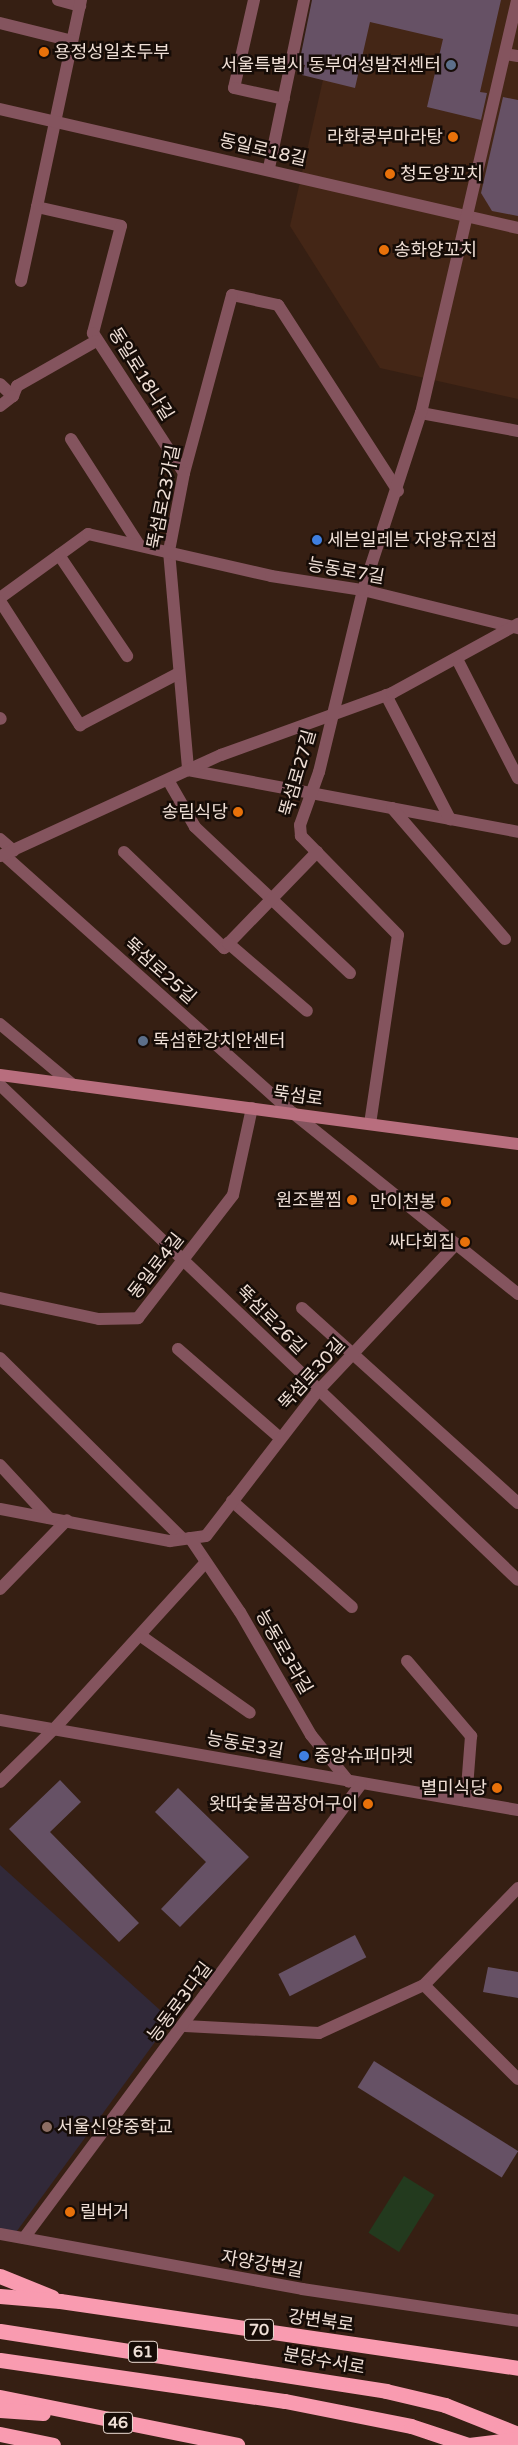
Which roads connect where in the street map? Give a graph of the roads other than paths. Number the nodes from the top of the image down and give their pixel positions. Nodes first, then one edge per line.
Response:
1 (58, 0) edge
2 (254, 0) edge
3 (304, 0) edge
4 (518, 0) edge
5 (80, 3) edge
6 (0, 24) edge
7 (72, 41) junction
8 (505, 54) junction
9 (518, 56) edge
10 (284, 99) junction
11 (0, 108) edge
12 (56, 122) junction
13 (269, 168) junction
14 (37, 207) junction
15 (467, 216) junction
16 (518, 228) edge
17 (21, 281) dead end
18 (96, 341) junction
19 (0, 384) edge
20 (13, 396) junction
21 (0, 406) edge
22 (421, 413) junction
23 (518, 432) edge
24 (71, 439) dead end
25 (184, 473) junction
26 (398, 491) junction
27 (139, 545) junction
28 (169, 551) junction
29 (59, 555) junction
30 (363, 590) junction
31 (0, 599) edge
32 (517, 628) edge
33 (127, 656) dead end
34 (457, 659) junction
35 (177, 674) junction
36 (386, 695) junction
37 (331, 718) junction
38 (188, 770) junction
39 (518, 778) edge
40 (168, 780) junction
41 (312, 793) junction
42 (392, 808) junction
43 (450, 819) junction
44 (518, 832) edge
45 (0, 839) edge
46 (124, 852) dead end
47 (317, 852) junction
48 (6, 854) edge
49 (273, 897) junction
50 (505, 939) dead end
51 (228, 943) junction
52 (350, 973) dead end
53 (307, 1011) dead end
54 (0, 1024) edge
55 (0, 1076) edge
56 (0, 1085) edge
57 (74, 1085) junction
58 (252, 1108) junction
59 (293, 1113) junction
60 (370, 1124) junction
61 (518, 1144) edge
62 (456, 1244) junction
63 (185, 1258) junction
64 (518, 1294) edge
65 (0, 1298) edge
66 (302, 1308) dead end
67 (178, 1350) dead end
68 (352, 1355) junction
69 (0, 1358) edge
70 (318, 1392) junction
71 (280, 1437) junction
72 (0, 1465) edge
73 (232, 1501) junction
74 (518, 1503) edge
75 (0, 1509) edge
76 (50, 1518) junction
77 (66, 1520) junction
78 (186, 1539) junction
79 (205, 1563) junction
80 (518, 1580) edge
81 (0, 1590) edge
82 (352, 1607) dead end
83 (141, 1636) junction
84 (407, 1661) dead end
85 (250, 1713) dead end
86 (1, 1719) edge
87 (55, 1728) junction
88 (0, 1782) edge
89 (348, 1782) junction
90 (362, 1784) junction
91 (466, 1800) junction
92 (518, 1810) edge
93 (518, 1888) edge
94 (424, 1985) junction
95 (185, 2026) junction
96 (518, 2079) edge
97 (0, 2234) edge
98 (24, 2238) junction
99 (0, 2276) edge
100 (0, 2296) edge
101 (60, 2300) junction
102 (518, 2321) edge
103 (0, 2330) edge
104 (0, 2360) edge
105 (518, 2368) edge
106 (0, 2397) edge
107 (0, 2410) edge
108 (76, 2415) junction
109 (0, 2434) edge
110 (518, 2434) edge
111 (518, 2439) edge
112 (53, 2445) edge
113 (235, 2445) edge
114 (468, 2445) edge

1 - 5 street
2 - 10 street
3 - 10 street
4 - 8 street, 뚝섬로27길
5 - 7 street
6 - 7 street
7 - 12 street
8 - 9 street
8 - 15 street, 뚝섬로27길
10 - 13 street
11 - 12 street, 동일로18길
12 - 13 street, 동일로18길
12 - 14 street
13 - 15 street, 동일로18길
14 - 17 street
14 - 18 street, 동일로18나길
15 - 16 street, 동일로18길
15 - 22 street, 뚝섬로27길
18 - 20 street
18 - 25 street, 동일로18나길
19 - 20 street
20 - 21 street
22 - 23 street
22 - 26 street, 뚝섬로27길
24 - 27 street
25 - 26 street, 뚝섬로23가길
25 - 28 street, 뚝섬로23가길
26 - 30 street, 뚝섬로27길
27 - 28 street, 능동로7길
27 - 29 street, 능동로7길
28 - 30 street, 능동로7길
28 - 35 street, 뚝섬로23가길
29 - 31 street, 능동로7길
29 - 33 street
30 - 32 street, 능동로7길
30 - 37 street, 뚝섬로27길
31 - 35 street
32 - 34 street
34 - 36 street
34 - 39 street
35 - 38 street, 뚝섬로23가길
36 - 37 street
36 - 43 street
37 - 38 street
37 - 41 street, 뚝섬로27길
38 - 40 street
38 - 41 street
40 - 48 street
40 - 49 street
41 - 42 street
41 - 47 street, 뚝섬로27길
42 - 43 street
42 - 50 street
43 - 44 street
45 - 48 street, 뚝섬로25길
46 - 51 street
47 - 49 street
47 - 60 street, 뚝섬로27길
48 - 59 street, 뚝섬로25길
49 - 51 street
49 - 52 street
51 - 53 street
54 - 57 street
55 - 57 main road, 뚝섬로
56 - 63 street, 뚝섬로26길
57 - 58 main road, 뚝섬로
58 - 59 main road, 뚝섬로
58 - 63 street, 동일로4길
59 - 60 main road, 뚝섬로
59 - 62 street
60 - 61 main road, 뚝섬로
62 - 64 street
62 - 68 street, 뚝섬로30길
63 - 65 street, 동일로4길
63 - 70 street, 뚝섬로26길
66 - 68 street
67 - 71 street
68 - 70 street, 뚝섬로30길
68 - 74 street
69 - 78 street
70 - 71 street, 뚝섬로30길
70 - 80 street, 뚝섬로26길
71 - 73 street, 뚝섬로30길
72 - 76 street
73 - 78 street, 뚝섬로30길
73 - 82 street
75 - 76 street
76 - 77 street
77 - 78 street
77 - 81 street
78 - 79 street, 능동로3라길
79 - 83 street
79 - 89 street, 능동로3라길
83 - 85 street
83 - 87 street
84 - 91 street
86 - 87 street, 능동로3길
87 - 88 street
87 - 89 street, 능동로3길
89 - 90 street, 능동로3길
90 - 91 street, 능동로3길
90 - 95 street, 능동로3다길
91 - 92 street, 능동로3길
93 - 94 street
94 - 95 street
94 - 96 street
95 - 98 street, 능동로3다길
97 - 98 street, 자양강변길
98 - 102 street, 자양강변길
99 - 101 highway
100 - 101 highway, 강변북로 / 70
101 - 105 highway, 강변북로 / 70
103 - 110 highway, 분당수서로 / 61
104 - 114 highway, 61
106 - 108 highway, 46
107 - 108 highway
108 - 113 highway, 46
109 - 112 highway
111 - 114 highway

